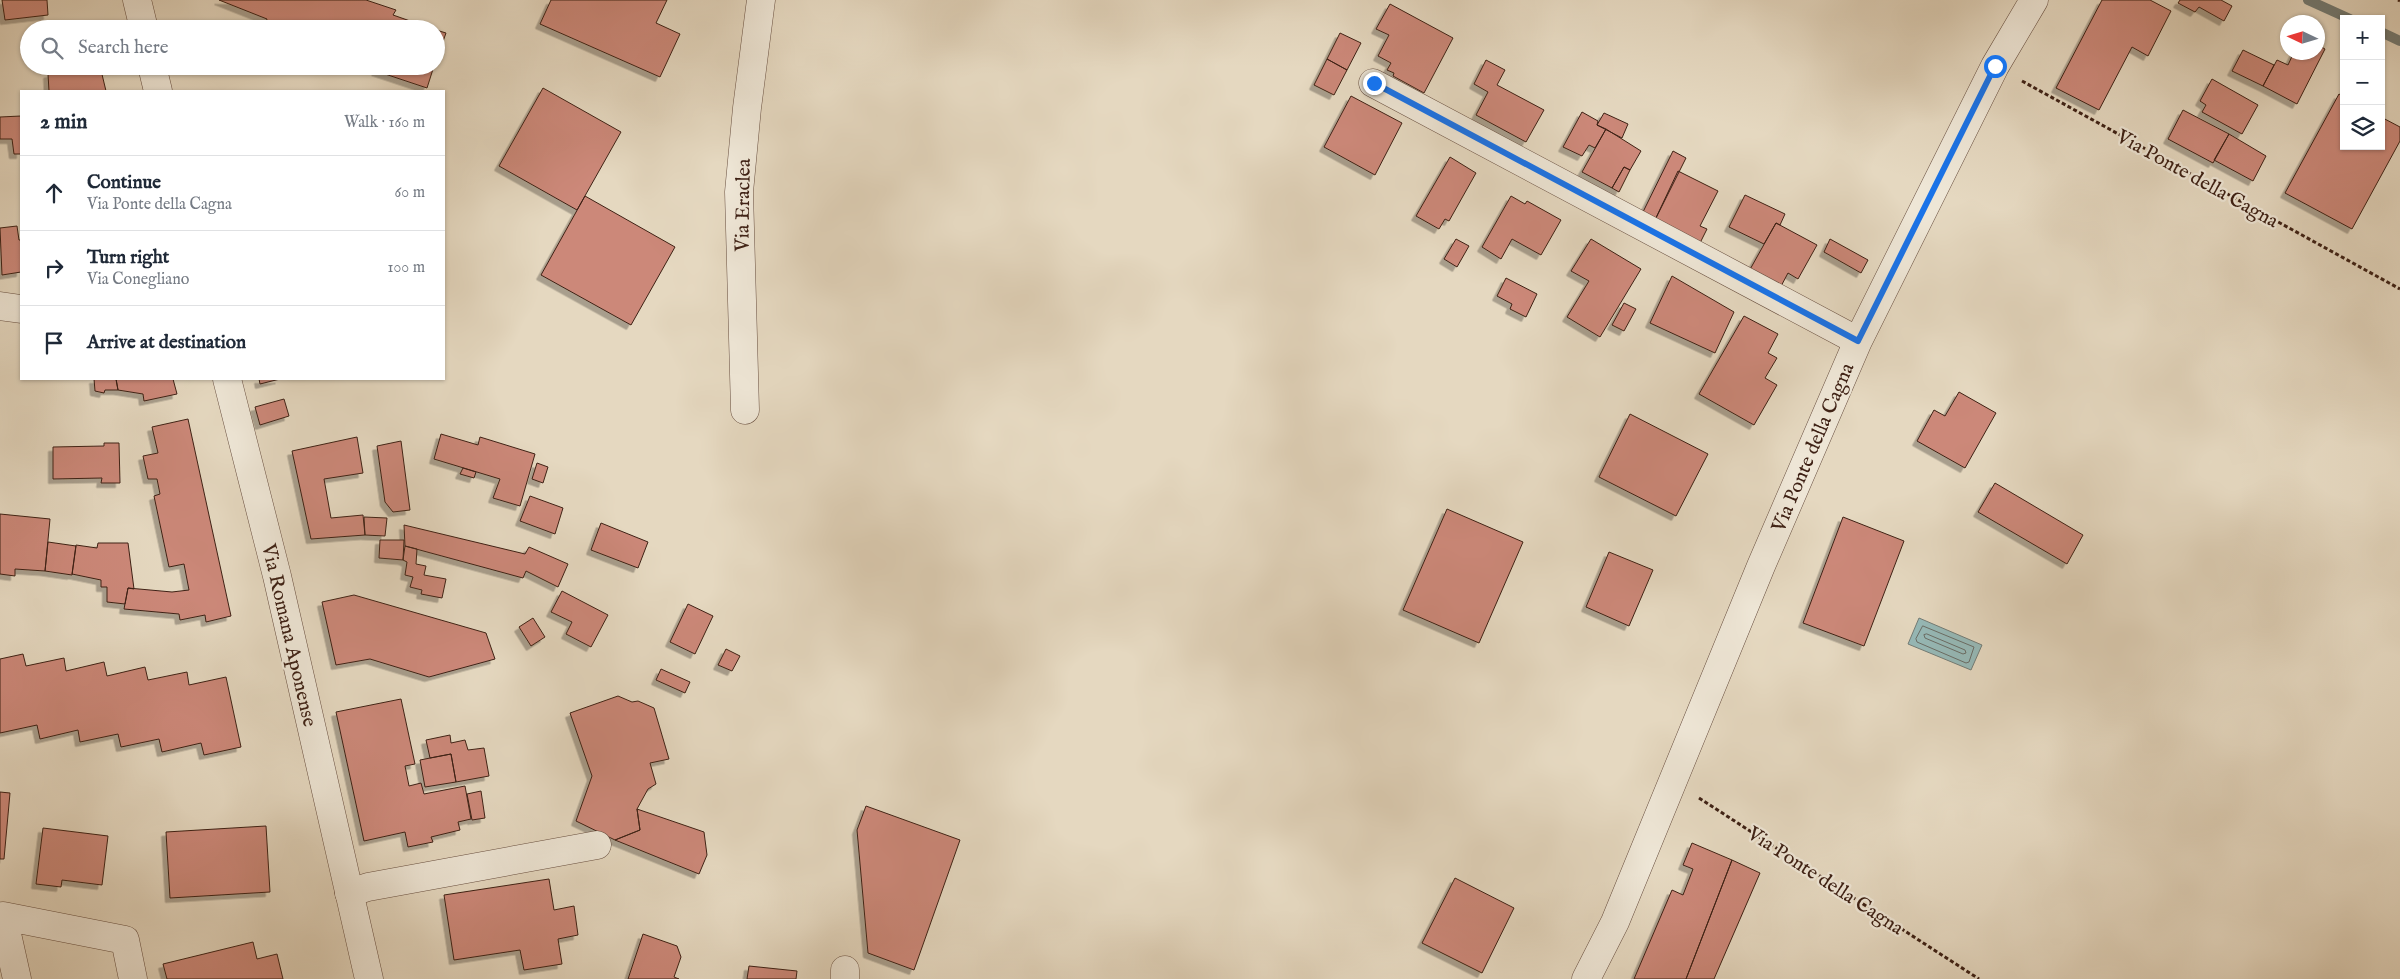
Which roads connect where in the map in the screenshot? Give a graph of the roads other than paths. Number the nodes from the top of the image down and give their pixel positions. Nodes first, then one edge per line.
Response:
1 (137, 0) edge
2 (761, 0) edge
3 (2034, 0) edge
4 (142, 20) edge
5 (154, 75) edge
6 (1374, 83) dead end
7 (158, 90) edge
8 (0, 306) edge
9 (20, 309) edge
10 (1858, 341) junction
11 (227, 380) edge
12 (745, 410) dead end
13 (597, 845) dead end
14 (349, 893) junction
15 (2, 916) edge
16 (17, 979) edge
17 (133, 979) edge
18 (369, 979) edge
19 (1586, 979) edge

1 - 4 street
2 - 12 street, Via Eraclea
3 - 10 street, Via Ponte della Cagna
5 - 7 street
6 - 10 street
8 - 9 street
10 - 19 street, Via Ponte della Cagna
11 - 14 street, Via Romana Aponense
13 - 14 street
14 - 18 street, Via Romana Aponense
15 - 16 street
15 - 17 street

